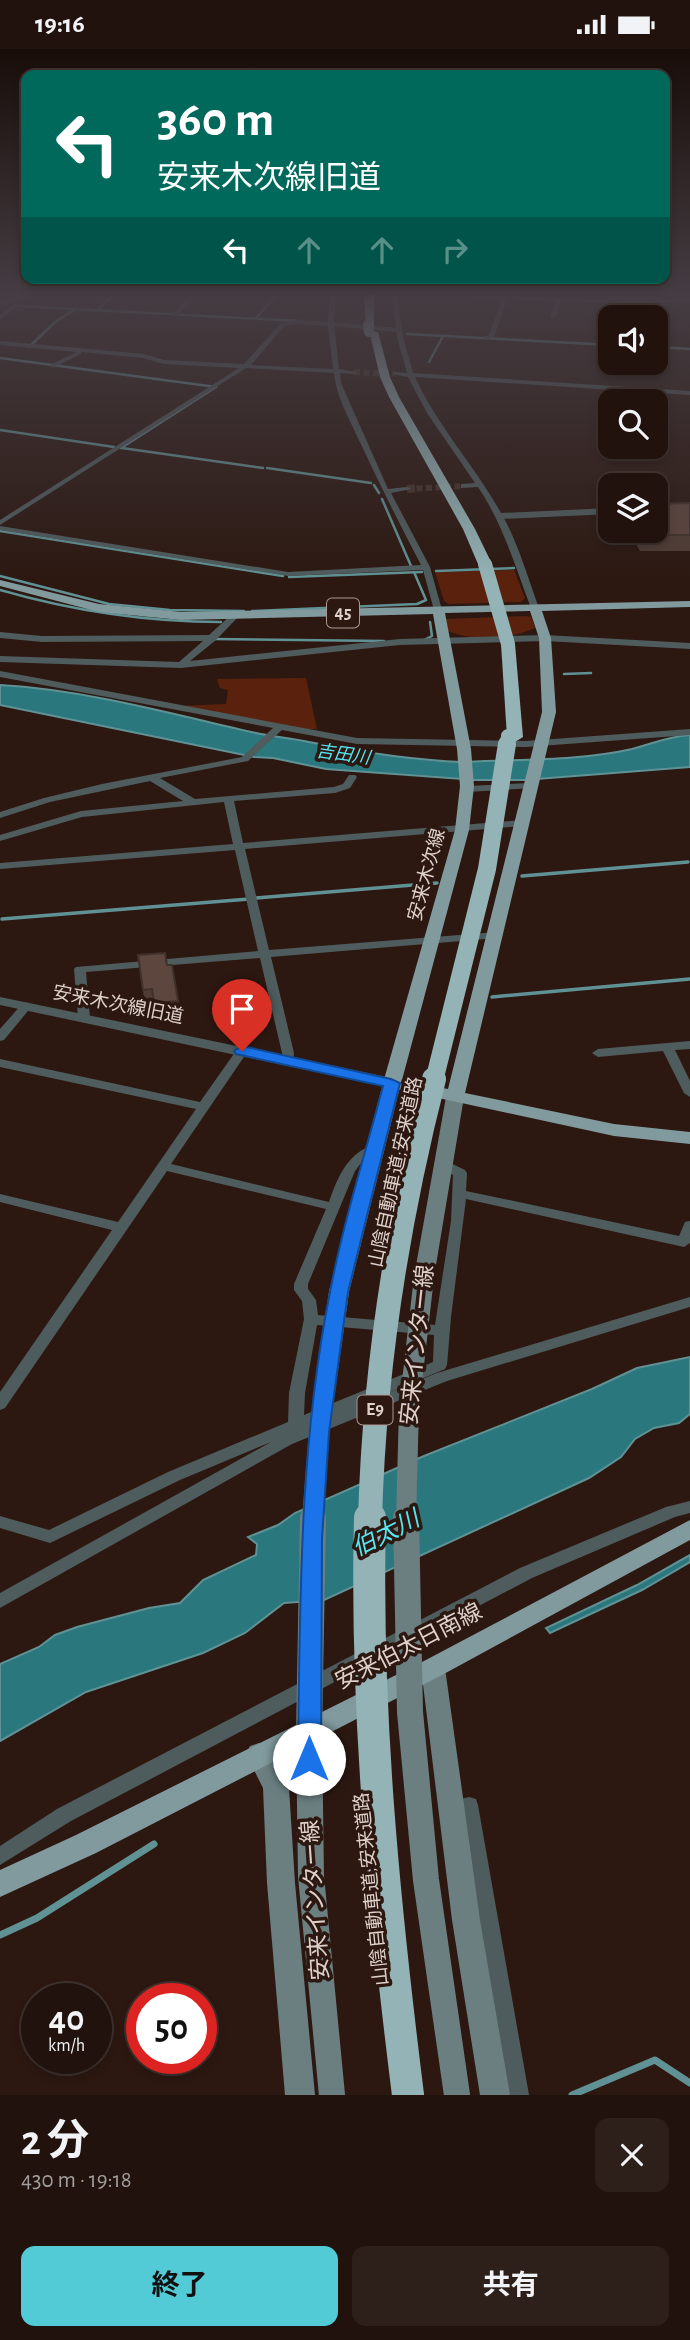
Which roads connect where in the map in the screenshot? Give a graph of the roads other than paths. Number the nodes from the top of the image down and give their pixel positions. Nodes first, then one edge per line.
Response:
1 (208, 390) edge
2 (342, 390) edge
3 (386, 390) edge
4 (419, 390) edge
5 (651, 390) edge
6 (690, 393) edge
7 (481, 484) junction
8 (464, 486) tunnel mouth
9 (407, 489) tunnel mouth
10 (386, 491) junction
11 (598, 512) edge
12 (500, 516) junction
13 (0, 525) edge
14 (426, 568) junction
15 (0, 583) edge
16 (690, 604) edge
17 (535, 608) junction
18 (438, 610) junction
19 (235, 616) junction
20 (0, 635) edge
21 (212, 638) junction
22 (545, 638) junction
23 (444, 641) junction
24 (690, 646) edge
25 (0, 659) edge
26 (181, 665) junction
27 (0, 674) edge
28 (279, 728) junction
29 (690, 732) edge
30 (511, 736) junction
31 (542, 744) junction
32 (464, 747) junction
33 (151, 777) junction
34 (352, 777) dead end
35 (531, 785) junction
36 (467, 787) junction
37 (228, 799) junction
38 (192, 802) junction
39 (0, 815) edge
40 (522, 823) junction
41 (462, 830) junction
42 (0, 838) edge
43 (240, 847) junction
44 (0, 866) edge
45 (497, 935) junction
46 (431, 941) junction
47 (265, 954) junction
48 (0, 1001) edge
49 (26, 1006) junction
50 (85, 1018) junction
51 (0, 1037) edge
52 (690, 1045) edge
53 (667, 1047) junction
54 (242, 1051) junction
55 (598, 1053) dead end
56 (287, 1062) junction
57 (0, 1063) edge
58 (391, 1083) junction
59 (689, 1086) edge
60 (455, 1097) junction
61 (204, 1107) junction
62 (690, 1138) edge
63 (376, 1148) junction
64 (442, 1163) junction
65 (164, 1166) junction
66 (461, 1194) junction
67 (0, 1198) edge
68 (334, 1207) junction
69 (690, 1225) edge
70 (120, 1227) junction
71 (690, 1302) edge
72 (311, 1319) junction
73 (440, 1330) junction
74 (441, 1371) junction
75 (0, 1404) edge
76 (296, 1425) junction
77 (284, 1436) junction
78 (690, 1507) edge
79 (0, 1522) edge
80 (690, 1529) edge
81 (0, 1601) edge
82 (433, 1668) junction
83 (259, 1754) junction
84 (452, 1809) junction
85 (0, 1856) edge
86 (0, 1884) edge
87 (299, 2083) edge
88 (332, 2095) edge
89 (408, 2095) edge
90 (423, 2095) edge
91 (457, 2095) edge
92 (495, 2095) edge
93 (517, 2095) edge

1 - 13 street
2 - 10 street
3 - 30 highway, 山陰自動車道;安来道路 / E9, bridge
4 - 7 street
5 - 6 street
7 - 8 street
7 - 12 street
9 - 10 street
10 - 14 street
11 - 12 street
12 - 17 street
13 - 14 street
14 - 18 street
15 - 19 main road, 45
16 - 17 main road, 45
17 - 18 main road, 45
17 - 22 main road
18 - 19 main road, 45
18 - 23 main road, 安来木次線
19 - 21 street
20 - 21 street
21 - 26 street
22 - 23 street
22 - 24 street
22 - 31 main road
23 - 26 street
23 - 32 main road, 安来木次線
25 - 26 street
27 - 28 street
28 - 32 street
28 - 33 street
29 - 31 street
30 - 89 highway, 山陰自動車道;安来道路 / E9, bridge
30 - 90 highway, 山陰自動車道;安来道路 / E9
31 - 32 street
31 - 35 main road
32 - 36 main road, 安来木次線
33 - 38 street
33 - 39 street
34 - 37 street
35 - 36 street
35 - 40 main road
36 - 41 main road, 安来木次線
37 - 38 street
37 - 43 street
38 - 42 street
40 - 41 street
40 - 45 main road
41 - 43 street
41 - 46 main road, 安来木次線
43 - 44 street
43 - 47 street
45 - 46 street
45 - 60 main road
46 - 47 street
46 - 58 main road, 安来木次線
47 - 50 street
47 - 56 street
48 - 49 street, 安来木次線旧道
49 - 50 street, 安来木次線旧道
49 - 51 street
50 - 54 street, 安来木次線旧道
52 - 53 street
53 - 55 street
53 - 59 street
54 - 56 street, 安来木次線旧道
54 - 61 street
56 - 58 street, 安来木次線旧道
57 - 61 street
58 - 60 main road
58 - 63 main road, 安来インター線
60 - 62 main road
60 - 64 main road, 安来インター線
61 - 65 street
63 - 68 street
63 - 88 main road, 安来インター線, bridge
64 - 66 street
64 - 91 main road, 安来インター線, bridge
65 - 68 street
65 - 70 street
66 - 69 street
66 - 73 street
67 - 70 street
68 - 72 street
70 - 75 street
71 - 74 street
72 - 73 street
72 - 76 street
73 - 74 street
74 - 76 street
74 - 77 street
76 - 77 street
77 - 79 street
77 - 81 street
78 - 85 street
80 - 82 main road, 安来伯太日南線
82 - 83 main road, 安来伯太日南線
82 - 84 main road
83 - 86 main road, 安来伯太日南線
83 - 87 main road
84 - 92 main road
84 - 93 street

